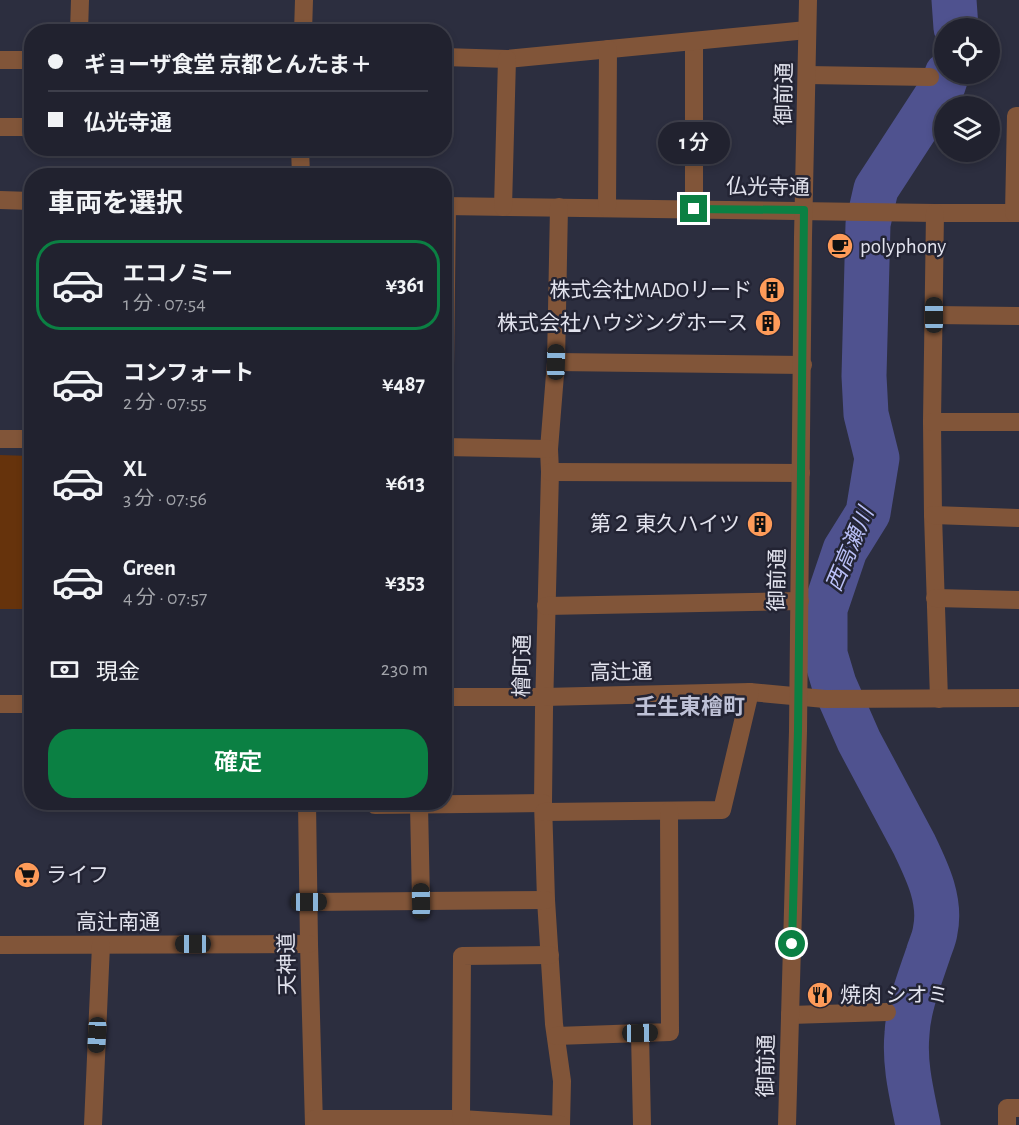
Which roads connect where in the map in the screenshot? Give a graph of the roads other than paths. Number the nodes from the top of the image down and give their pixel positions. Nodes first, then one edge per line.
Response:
1 (80, 0) edge
2 (304, 0) edge
3 (808, 0) edge
4 (79, 24) edge
5 (303, 24) edge
6 (807, 30) junction
7 (694, 41) junction
8 (608, 49) junction
9 (452, 57) edge
10 (507, 59) junction
11 (0, 60) edge
12 (24, 60) edge
13 (807, 75) junction
14 (930, 77) dead end
15 (1019, 116) edge
16 (0, 127) edge
17 (24, 127) edge
18 (0, 200) edge
19 (24, 201) edge
20 (452, 206) edge
21 (503, 207) junction
22 (559, 207) junction
23 (607, 208) junction
24 (694, 209) junction
25 (804, 210) junction
26 (935, 213) junction
27 (1017, 213) edge
28 (934, 315) junction
29 (1019, 316) edge
30 (556, 362) junction
31 (802, 365) junction
32 (932, 422) junction
33 (1019, 422) edge
34 (0, 439) edge
35 (24, 439) edge
36 (452, 447) edge
37 (549, 449) junction
38 (550, 472) junction
39 (801, 473) junction
40 (933, 515) junction
41 (1019, 518) edge
42 (935, 598) junction
43 (1019, 600) edge
44 (800, 601) junction
45 (546, 606) junction
46 (750, 692) junction
47 (452, 697) edge
48 (544, 697) junction
49 (798, 697) junction
50 (1019, 698) edge
51 (939, 699) junction
52 (0, 704) edge
53 (24, 704) edge
54 (452, 806) edge
55 (543, 808) junction
56 (308, 810) edge
57 (419, 810) edge
58 (669, 811) junction
59 (546, 900) junction
60 (421, 901) junction
61 (309, 902) junction
62 (309, 944) junction
63 (0, 945) edge
64 (101, 945) junction
65 (550, 955) junction
66 (887, 1012) dead end
67 (790, 1015) junction
68 (640, 1033) junction
69 (556, 1036) junction
70 (1019, 1108) edge
71 (454, 1121) edge
72 (314, 1122) edge
73 (93, 1125) edge
74 (561, 1125) edge
75 (642, 1125) edge
76 (787, 1125) edge
77 (1007, 1125) edge

1 - 4 street
2 - 5 street
3 - 6 street, 御前通
6 - 7 street
6 - 13 street, 御前通
7 - 8 street
7 - 24 street
8 - 10 street
8 - 23 street
9 - 10 street
10 - 21 street
11 - 12 street
13 - 14 street
13 - 25 street, 御前通
15 - 27 street
16 - 17 street
18 - 19 street
20 - 21 street, 仏光寺通
21 - 22 street, 仏光寺通
22 - 23 street, 仏光寺通
22 - 30 street, 檜町通
23 - 24 street, 仏光寺通
24 - 25 street, 仏光寺通
25 - 26 street, 仏光寺通
25 - 31 street, 御前通
26 - 27 street, 仏光寺通
26 - 28 street
28 - 29 street
28 - 32 street
30 - 31 street
30 - 37 street, 檜町通
31 - 39 street, 御前通
32 - 33 street
32 - 40 street
34 - 35 street
36 - 37 street
37 - 38 street, 檜町通
38 - 39 street
38 - 45 street, 檜町通
39 - 44 street, 御前通
40 - 41 street
40 - 42 street
42 - 43 street
42 - 51 street
44 - 45 street
44 - 49 street, 御前通
45 - 48 street, 檜町通
46 - 48 street, 高辻通
46 - 49 street, 高辻通
46 - 58 street
47 - 48 street, 高辻通
48 - 55 street, 檜町通
49 - 51 street, 高辻通
49 - 67 street, 御前通
50 - 51 street
52 - 53 street
54 - 55 street
55 - 58 street
55 - 59 street, 檜町通
56 - 61 street, 天神道
57 - 60 street
58 - 68 street
59 - 60 street
59 - 65 street, 檜町通
60 - 61 street
61 - 62 street, 天神道
62 - 64 street, 高辻南通
62 - 72 street, 天神道
63 - 64 street, 高辻南通
64 - 73 street
65 - 69 street, 檜町通
65 - 71 street
66 - 67 street
67 - 76 street, 御前通
68 - 69 street
68 - 75 street
69 - 74 street, 檜町通
70 - 77 street
71 - 72 street
71 - 74 street

